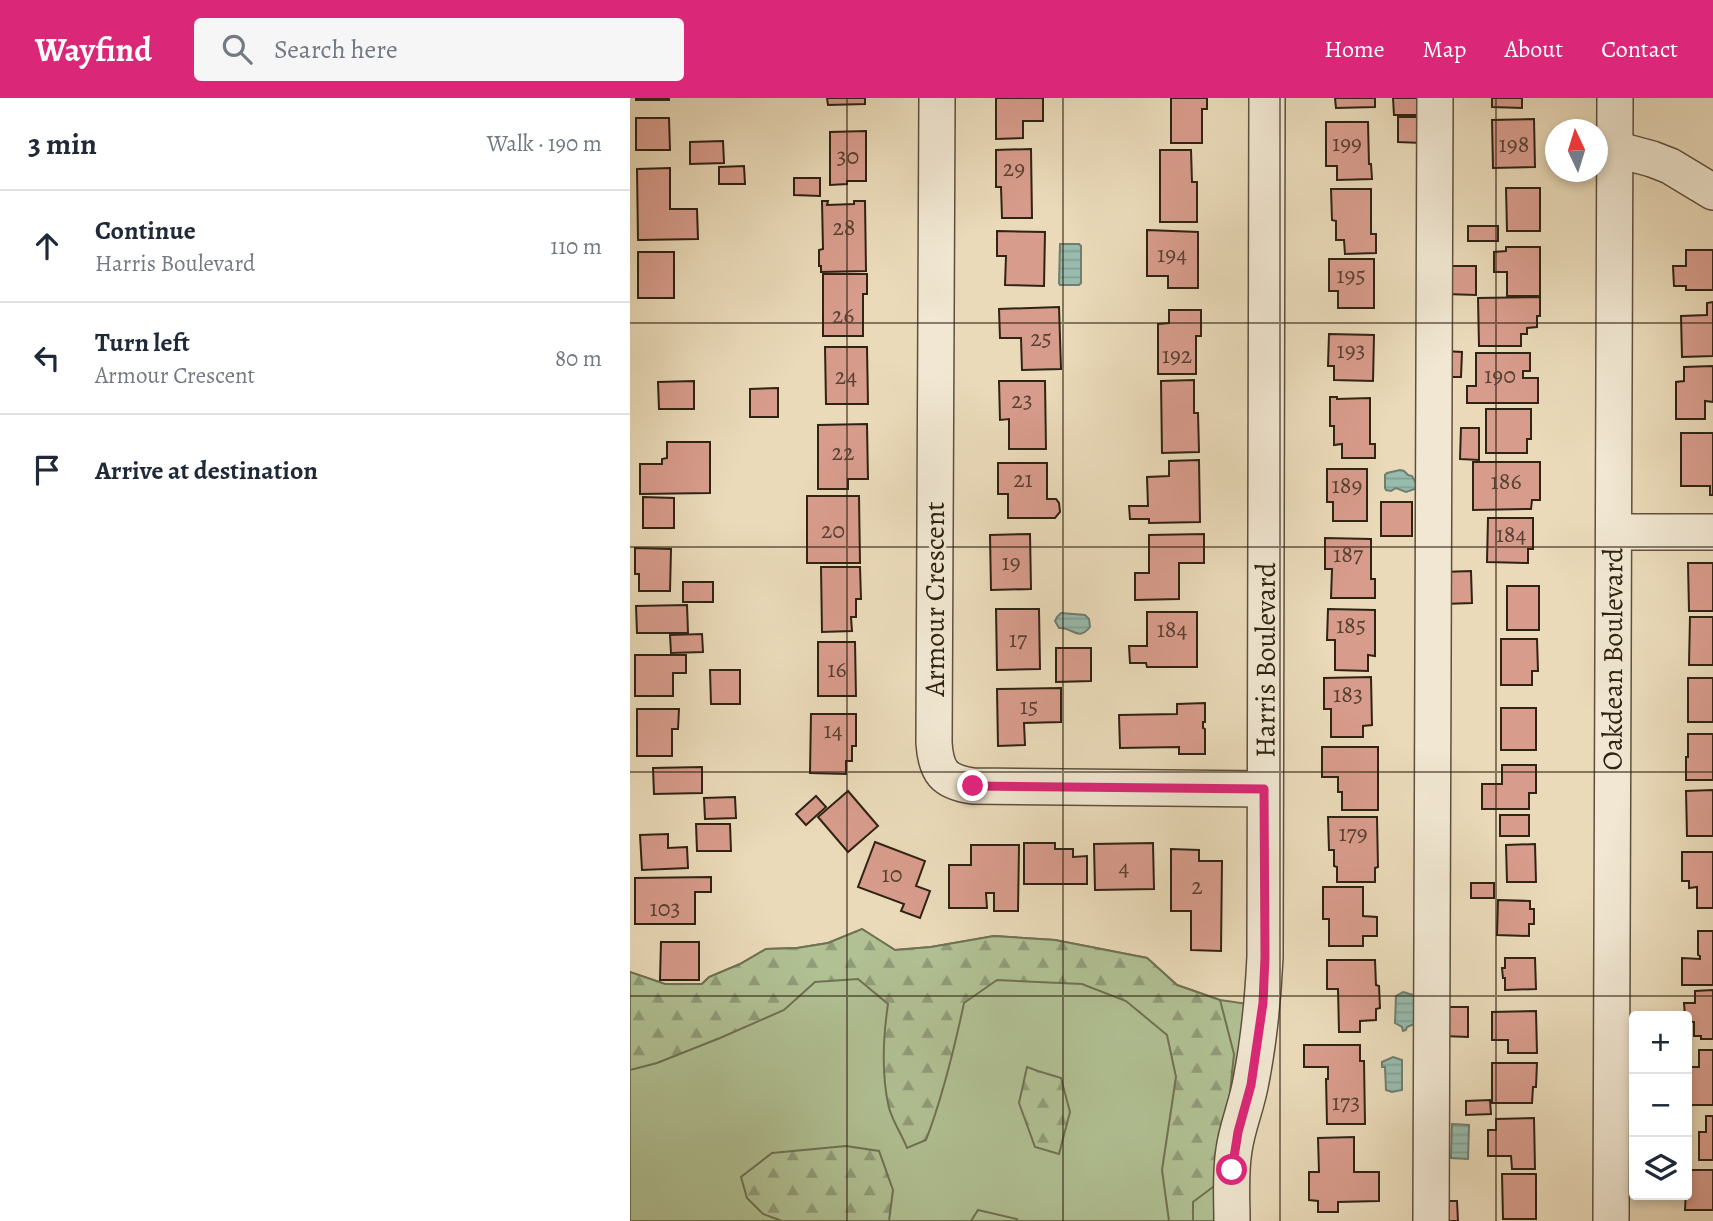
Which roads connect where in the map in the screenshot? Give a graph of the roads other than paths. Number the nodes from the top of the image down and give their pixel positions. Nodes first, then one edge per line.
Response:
1 (937, 98) edge
2 (1267, 98) edge
3 (1435, 98) edge
4 (1615, 98) edge
5 (1615, 149) junction
6 (1713, 192) edge
7 (1614, 532) junction
8 (1713, 532) edge
9 (1264, 789) junction
10 (1232, 1221) edge
11 (1431, 1221) edge
12 (1611, 1221) edge

1 - 9 street, Armour Crescent
2 - 9 street, Harris Boulevard
3 - 11 street
4 - 5 street, Oakdean Boulevard
5 - 6 street
5 - 7 street, Oakdean Boulevard
7 - 8 street
7 - 12 street, Oakdean Boulevard
9 - 10 street, Harris Boulevard

